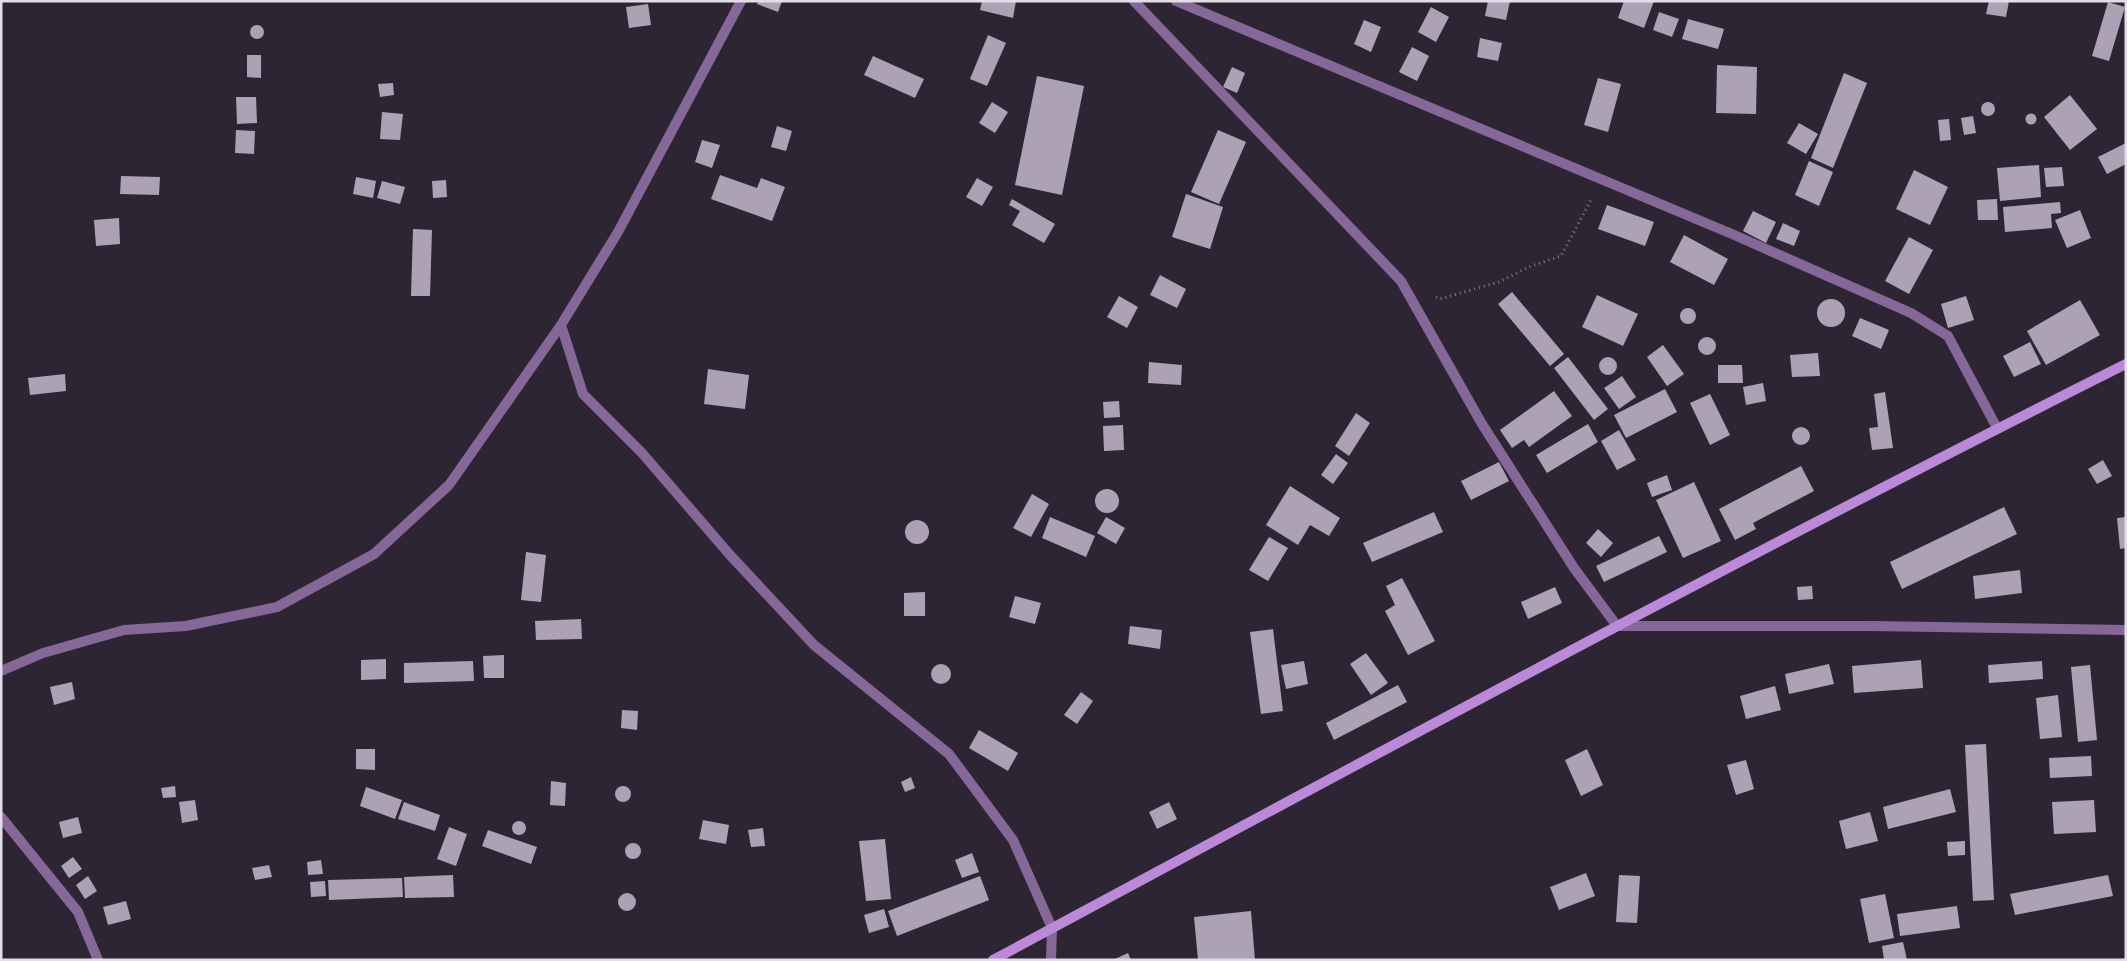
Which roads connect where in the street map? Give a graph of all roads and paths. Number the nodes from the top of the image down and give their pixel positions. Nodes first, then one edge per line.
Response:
1 (741, 1) edge
2 (1134, 1) edge
3 (1176, 1) edge
4 (1602, 180) junction
5 (1401, 281) junction
6 (561, 325) junction
7 (2126, 364) edge
8 (1997, 428) junction
9 (1617, 626) junction
10 (2126, 630) edge
11 (1, 671) edge
12 (1, 817) edge
13 (1052, 928) junction
14 (98, 960) edge
15 (993, 960) edge
16 (1050, 960) edge

1 - 6 street
2 - 5 street
3 - 4 street
4 - 5 path
4 - 8 street
5 - 9 street
6 - 11 street
6 - 13 street
7 - 8 main road
8 - 9 main road
9 - 10 street
9 - 13 main road
12 - 14 street
13 - 15 main road
13 - 16 street

